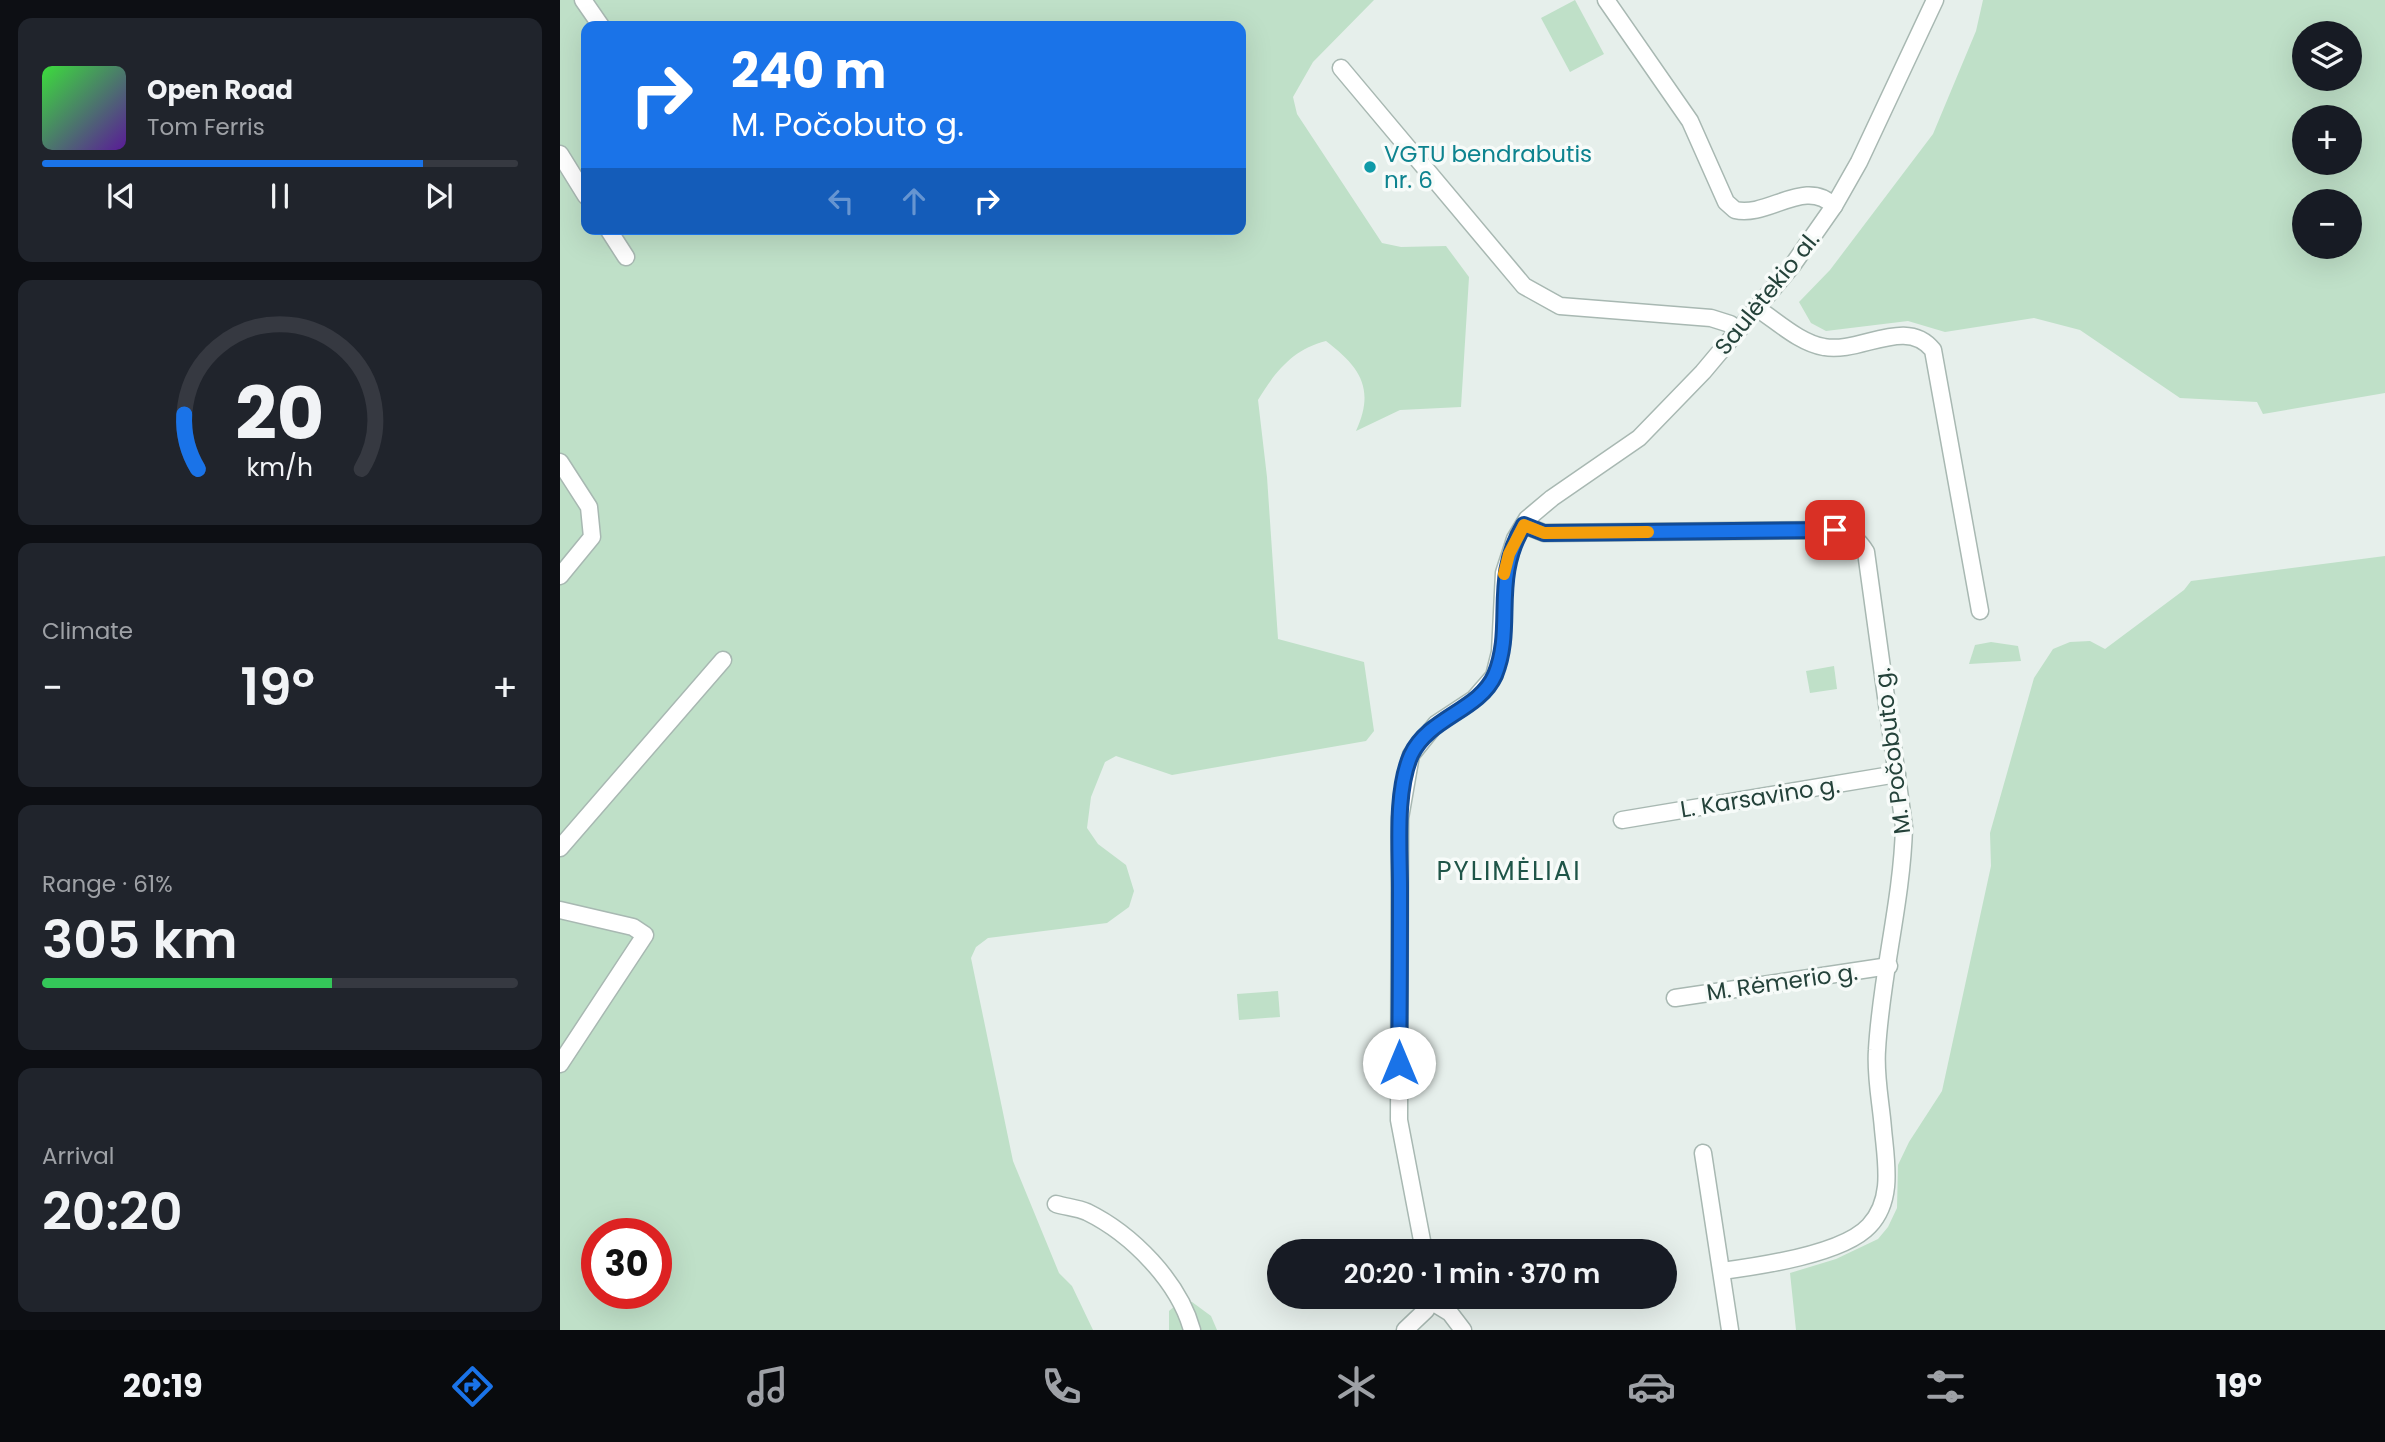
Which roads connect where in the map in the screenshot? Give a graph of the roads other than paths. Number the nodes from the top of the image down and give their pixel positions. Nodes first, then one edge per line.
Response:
1 (583, 0) edge
2 (1606, 0) edge
3 (1935, 0) edge
4 (598, 21) edge
5 (1340, 68) dead end
6 (560, 154) edge
7 (581, 188) edge
8 (1834, 206) junction
9 (612, 235) edge
10 (626, 257) dead end
11 (1758, 309) junction
12 (1739, 330) junction
13 (560, 462) edge
14 (565, 480) edge
15 (1524, 525) junction
16 (560, 576) edge
17 (1980, 611) dead end
18 (723, 660) dead end
19 (1897, 774) junction
20 (1622, 820) dead end
21 (560, 848) edge
22 (560, 910) edge
23 (1889, 967) junction
24 (1675, 998) dead end
25 (560, 1065) edge
26 (1703, 1153) dead end
27 (1056, 1204) dead end
28 (1422, 1239) edge
29 (1722, 1271) junction
30 (1423, 1309) edge
31 (1445, 1309) edge
32 (1192, 1330) edge
33 (1405, 1330) edge
34 (1463, 1330) edge
35 (1730, 1330) edge

1 - 4 street
2 - 8 street
3 - 8 street, Saulėtekio al.
5 - 12 street
6 - 7 street
8 - 11 street, Saulėtekio al.
9 - 10 street
11 - 12 street, Saulėtekio al.
11 - 17 street
12 - 15 street, Saulėtekio al.
13 - 14 street
14 - 16 street
15 - 19 street, M. Počobuto g.
15 - 28 street, Saulėtekio al.
18 - 21 street
19 - 20 street, L. Karsavino g.
19 - 23 street, M. Počobuto g.
22 - 25 street
23 - 24 street, M. Rėmerio g.
23 - 29 street, M. Počobuto g.
26 - 29 street
27 - 32 street
29 - 35 street
30 - 33 street
31 - 34 street

